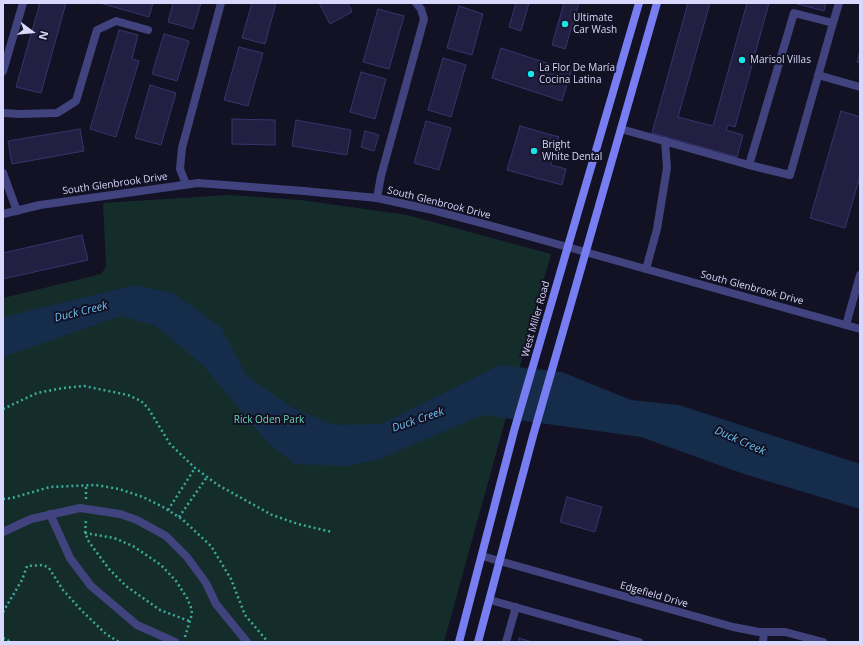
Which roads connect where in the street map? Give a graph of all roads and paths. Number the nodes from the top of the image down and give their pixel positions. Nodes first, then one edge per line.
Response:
1 (23, 3) edge
2 (221, 3) edge
3 (416, 3) edge
4 (639, 3) edge
5 (657, 3) edge
6 (839, 3) edge
7 (833, 23) junction
8 (148, 30) dead end
9 (3, 71) edge
10 (818, 75) junction
11 (860, 87) edge
12 (3, 113) edge
13 (621, 129) junction
14 (665, 141) junction
15 (749, 164) junction
16 (3, 173) edge
17 (186, 184) junction
18 (377, 198) junction
19 (17, 211) junction
20 (3, 214) edge
21 (567, 247) junction
22 (586, 253) junction
23 (646, 269) junction
24 (860, 275) edge
25 (846, 325) junction
26 (860, 329) edge
27 (3, 409) edge
28 (195, 468) junction
29 (207, 476) junction
30 (86, 485) dead end
31 (86, 500) dead end
32 (168, 510) dead end
33 (50, 514) junction
34 (179, 517) dead end
35 (86, 519) dead end
36 (3, 532) edge
37 (332, 532) dead end
38 (85, 533) junction
39 (482, 556) junction
40 (500, 560) junction
41 (490, 600) junction
42 (516, 607) junction
43 (3, 612) edge
44 (189, 621) junction
45 (764, 632) junction
46 (184, 637) dead end
47 (3, 638) edge
48 (631, 641) edge
49 (11, 642) edge
50 (119, 642) edge
51 (175, 642) edge
52 (247, 642) edge
53 (459, 642) edge
54 (478, 642) edge
55 (506, 642) edge
56 (639, 642) edge
57 (763, 642) edge
58 (823, 642) edge

1 - 9 street
2 - 17 street
3 - 18 street
4 - 21 main road, West Miller Road
5 - 13 main road
6 - 7 street
7 - 10 street
7 - 15 street
8 - 12 street
10 - 11 street
10 - 15 street
13 - 14 street
13 - 22 main road
14 - 15 street
14 - 23 street
16 - 19 street
17 - 18 street, South Glenbrook Drive
17 - 19 street, South Glenbrook Drive
18 - 21 street, South Glenbrook Drive
19 - 20 street, South Glenbrook Drive
21 - 22 street, South Glenbrook Drive
21 - 39 main road, West Miller Road
22 - 23 street, South Glenbrook Drive
22 - 40 main road
23 - 25 street, South Glenbrook Drive
24 - 25 street
25 - 26 street, South Glenbrook Drive
27 - 28 path
28 - 29 path
28 - 32 path
29 - 34 path
29 - 37 path
30 - 31 path
33 - 36 street
33 - 51 street
33 - 52 street
35 - 38 path
38 - 44 path
38 - 44 path
39 - 40 street, Edgefield Drive
39 - 53 main road, West Miller Road
40 - 41 main road
40 - 45 street, Edgefield Drive
41 - 42 street
41 - 54 main road
42 - 48 street
42 - 55 street
43 - 50 path
44 - 46 path
45 - 57 street
45 - 58 street, Edgefield Drive
47 - 49 path
48 - 56 street

